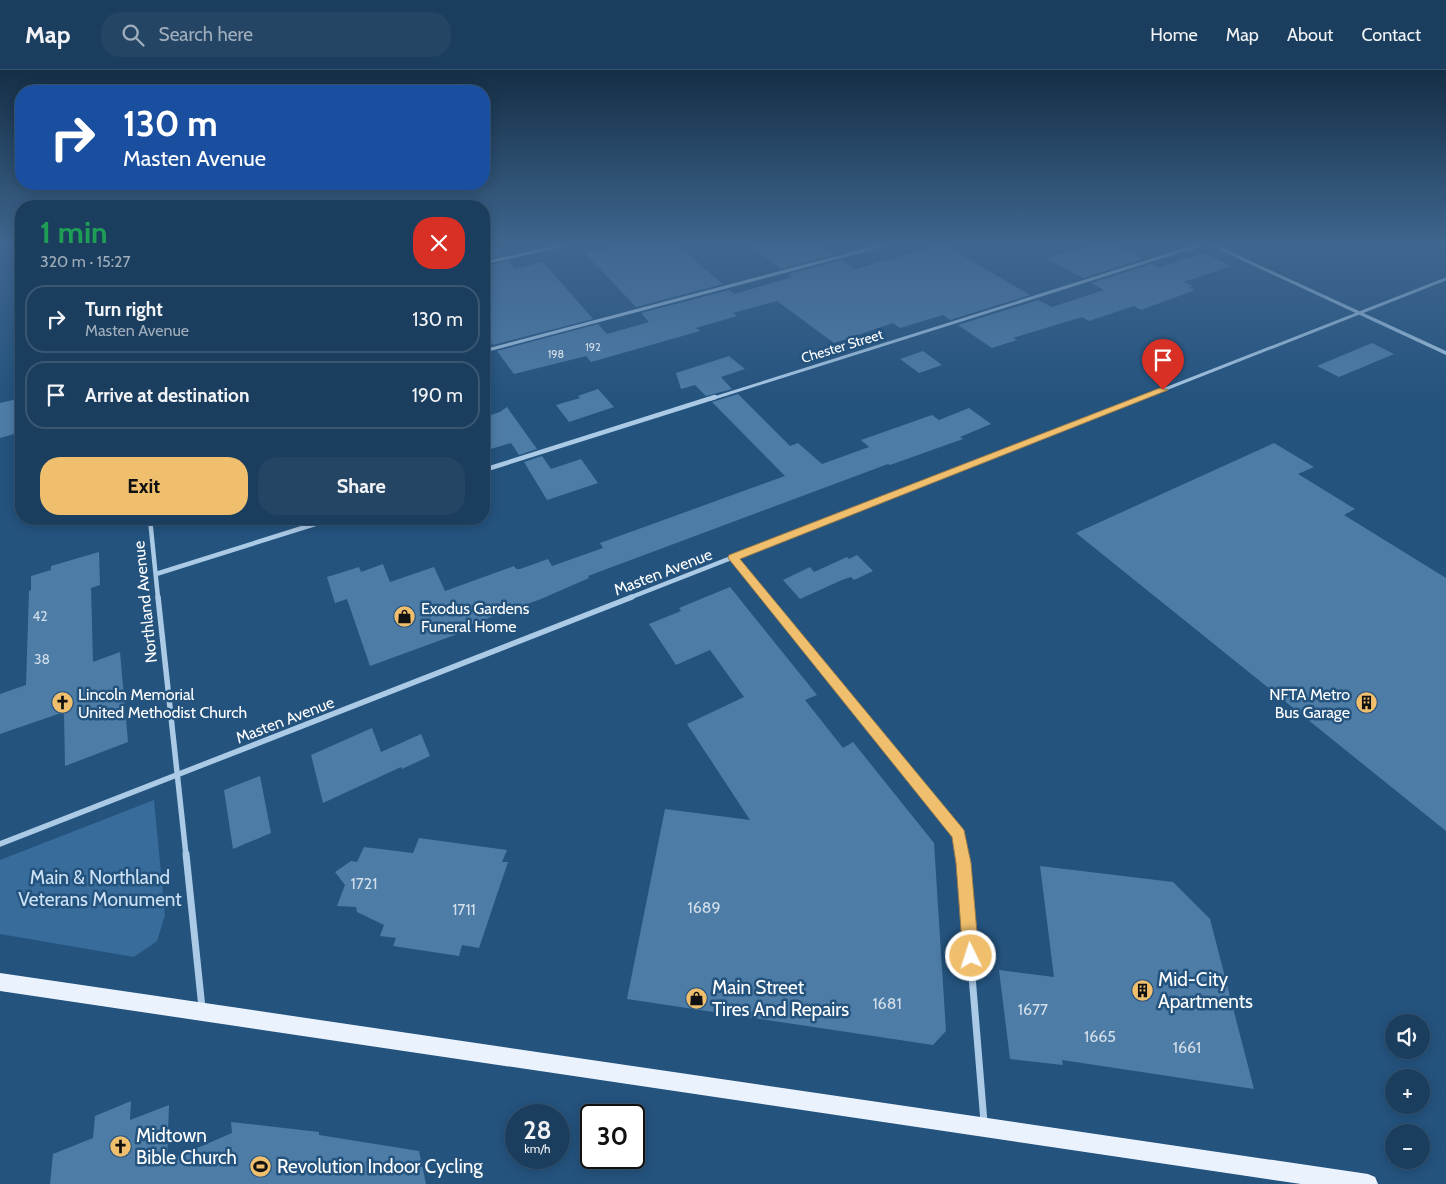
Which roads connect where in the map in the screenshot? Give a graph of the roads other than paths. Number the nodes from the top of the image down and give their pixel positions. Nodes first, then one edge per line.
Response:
1 (696, 295) edge
2 (1041, 295) edge
3 (1320, 295) edge
4 (1405, 295) edge
5 (1359, 313) junction
6 (490, 349) edge
7 (1446, 353) edge
8 (490, 468) edge
9 (151, 525) edge
10 (312, 525) edge
11 (733, 558) junction
12 (156, 574) junction
13 (178, 775) junction
14 (0, 844) edge
15 (0, 982) edge
16 (203, 1011) junction
17 (984, 1128) junction
18 (1368, 1184) edge

1 - 6 street
2 - 8 street, Chester Street
3 - 5 street
4 - 5 street, Masten Avenue
5 - 7 street
5 - 11 street, Masten Avenue
9 - 12 street, Northland Avenue
10 - 12 street
11 - 13 street, Masten Avenue
11 - 17 street
12 - 13 street, Northland Avenue
13 - 14 street, Masten Avenue
13 - 16 street, Northland Avenue
15 - 16 main road
16 - 17 main road
17 - 18 main road

